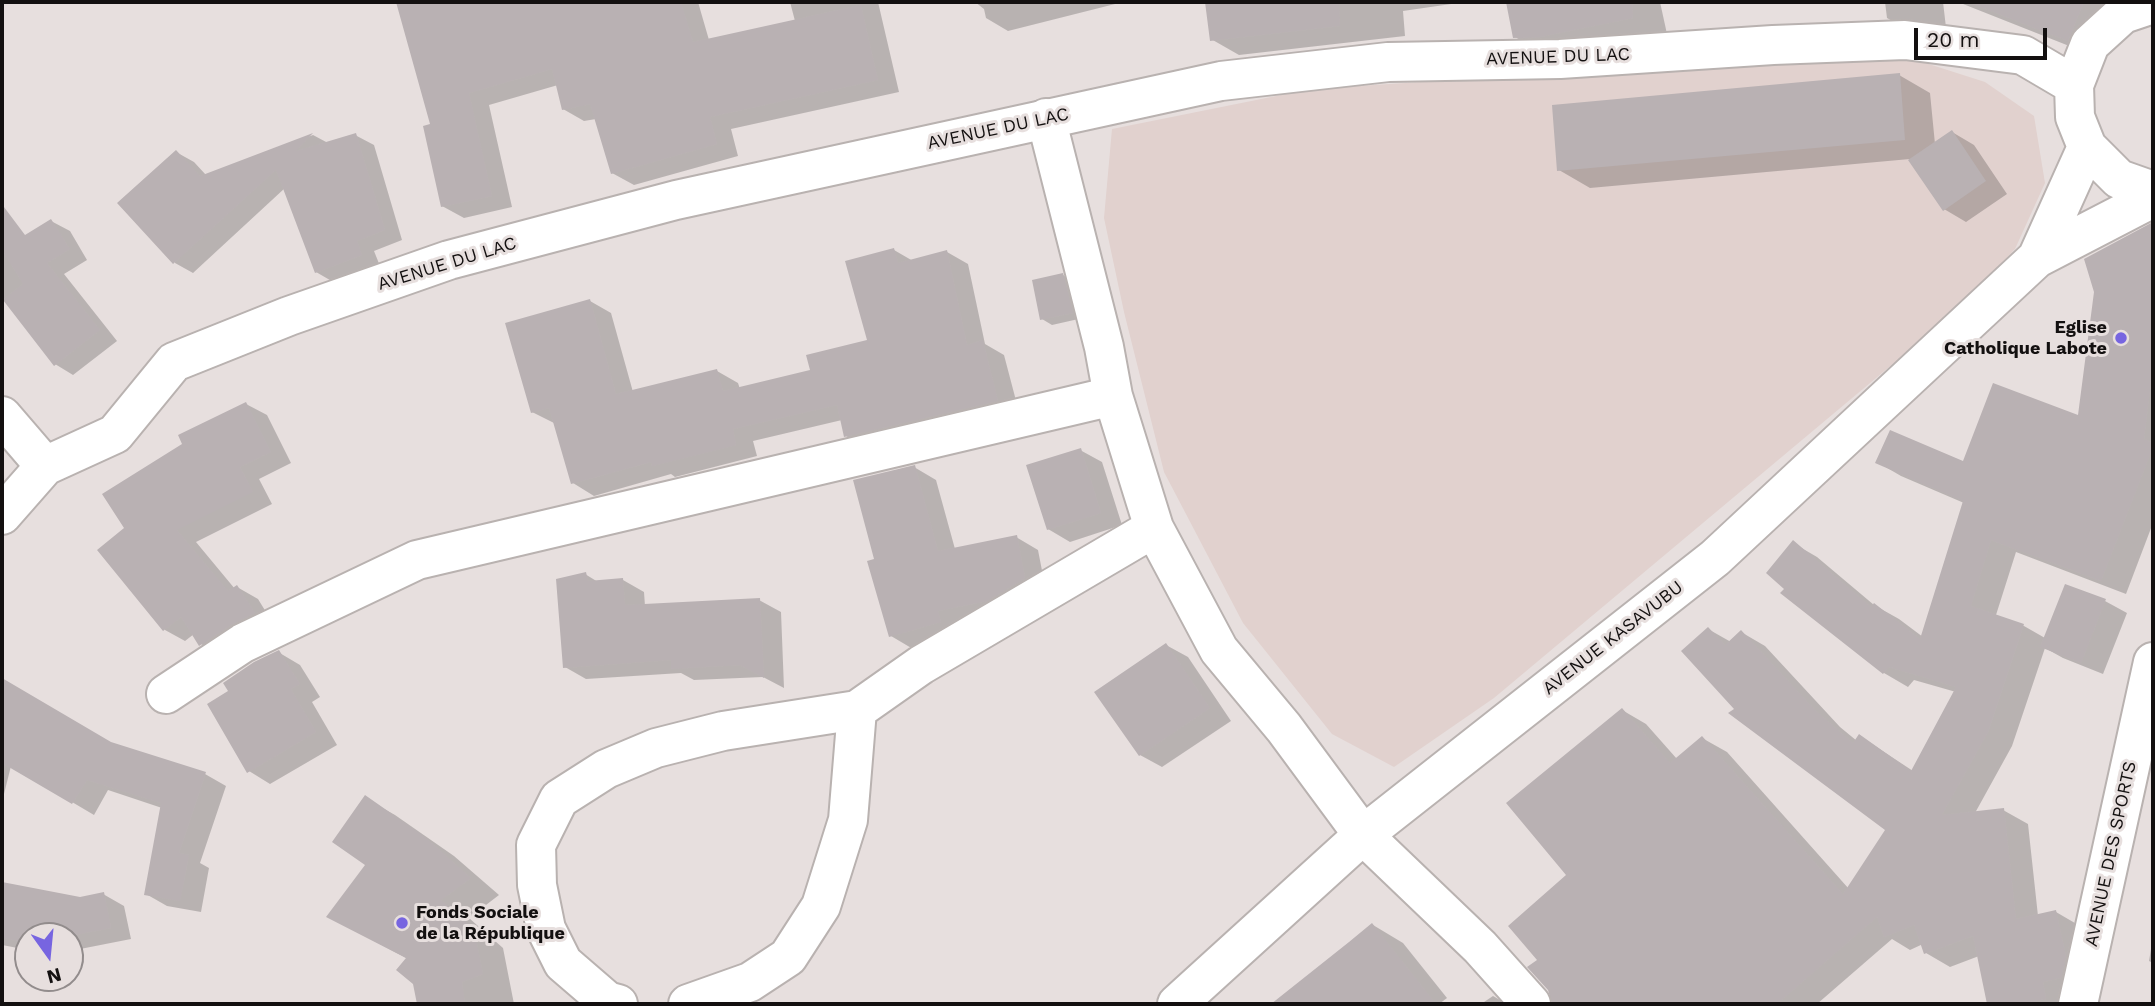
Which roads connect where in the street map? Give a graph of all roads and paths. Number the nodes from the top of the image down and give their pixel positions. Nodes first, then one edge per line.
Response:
1 (2153, 4) edge
2 (2074, 85) junction
3 (1046, 118) junction
4 (2087, 147) junction
5 (2153, 191) edge
6 (2153, 198) edge
7 (2037, 258) junction
8 (1113, 396) junction
9 (2, 416) edge
10 (45, 466) junction
11 (2, 515) edge
12 (1154, 528) junction
13 (2153, 662) edge
14 (166, 694) dead end
15 (857, 710) junction
16 (1363, 835) junction
17 (618, 1004) edge
18 (688, 1004) edge
19 (1177, 1004) edge
20 (1531, 1004) edge
21 (2078, 1004) edge

1 - 2 street
2 - 3 street, AVENUE DU LAC
2 - 4 street
3 - 8 street
3 - 10 street, AVENUE DU LAC
4 - 5 street
4 - 7 street
6 - 7 street
7 - 16 street, AVENUE KASAVUBU
8 - 12 street
8 - 14 street
9 - 10 street
10 - 11 street, AVENUE DU LAC
12 - 15 street
12 - 16 street
13 - 21 street, AVENUE DES SPORTS
15 - 17 street
15 - 18 street
16 - 19 street, AVENUE KASAVUBU
16 - 20 street

